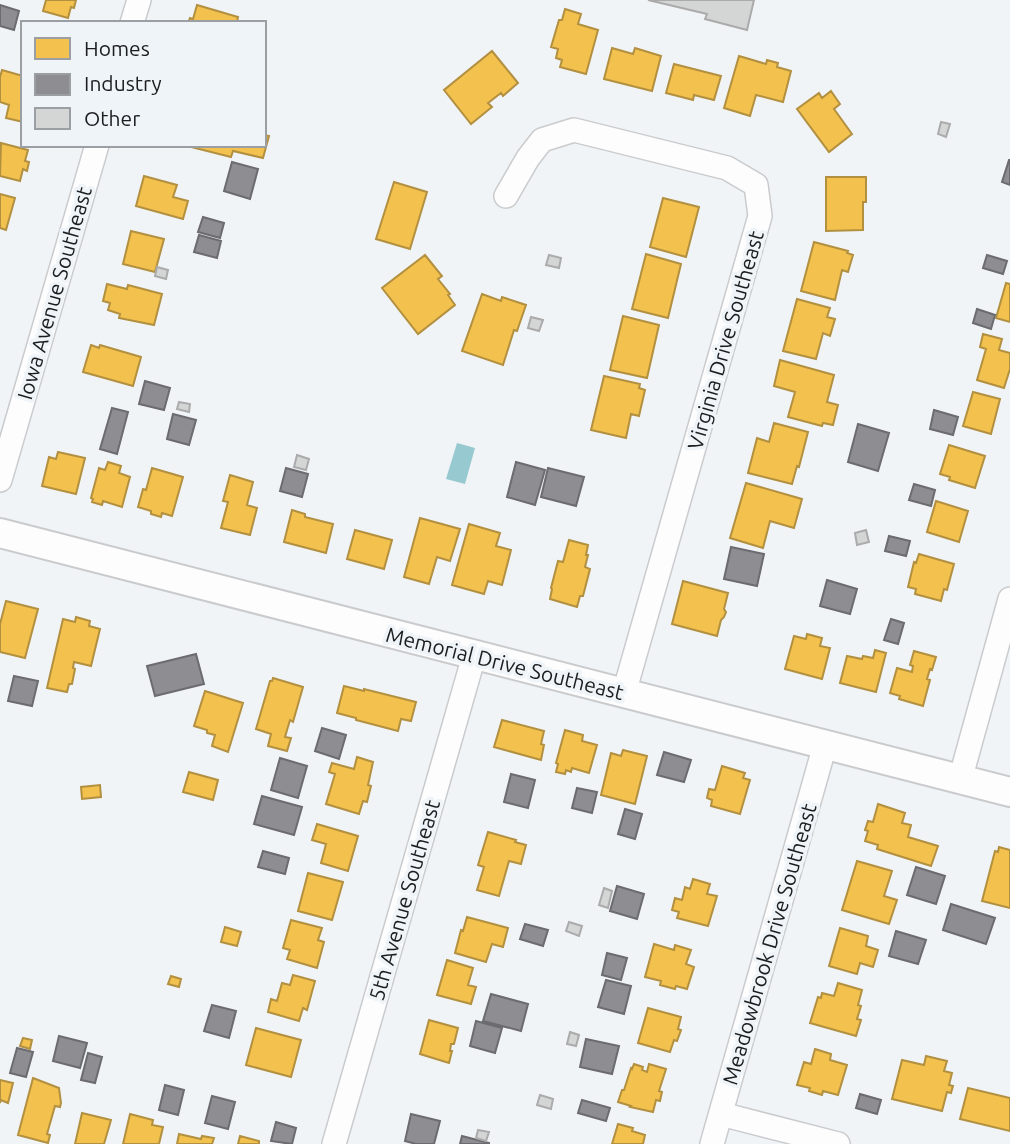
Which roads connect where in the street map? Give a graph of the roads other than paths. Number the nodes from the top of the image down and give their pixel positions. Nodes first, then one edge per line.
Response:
1 (139, 0) edge
2 (133, 21) edge
3 (96, 147) edge
4 (506, 196) dead end
5 (0, 481) edge
6 (0, 533) edge
7 (1010, 599) edge
8 (474, 656) junction
9 (624, 694) junction
10 (825, 745) junction
11 (960, 780) junction
12 (1010, 792) edge
13 (721, 1114) junction
14 (334, 1144) edge
15 (712, 1144) edge
16 (838, 1144) edge

1 - 2 street
3 - 5 street, Iowa Avenue Southeast
4 - 9 street, Virginia Drive Southeast
6 - 8 street, Memorial Drive Southeast
7 - 11 street
8 - 9 street, Memorial Drive Southeast
8 - 14 street, 5th Avenue Southeast
9 - 10 street, Memorial Drive Southeast
10 - 11 street, Memorial Drive Southeast
10 - 13 street, Meadowbrook Drive Southeast
11 - 12 street, Memorial Drive Southeast
13 - 15 street, Meadowbrook Drive Southeast
13 - 16 street

